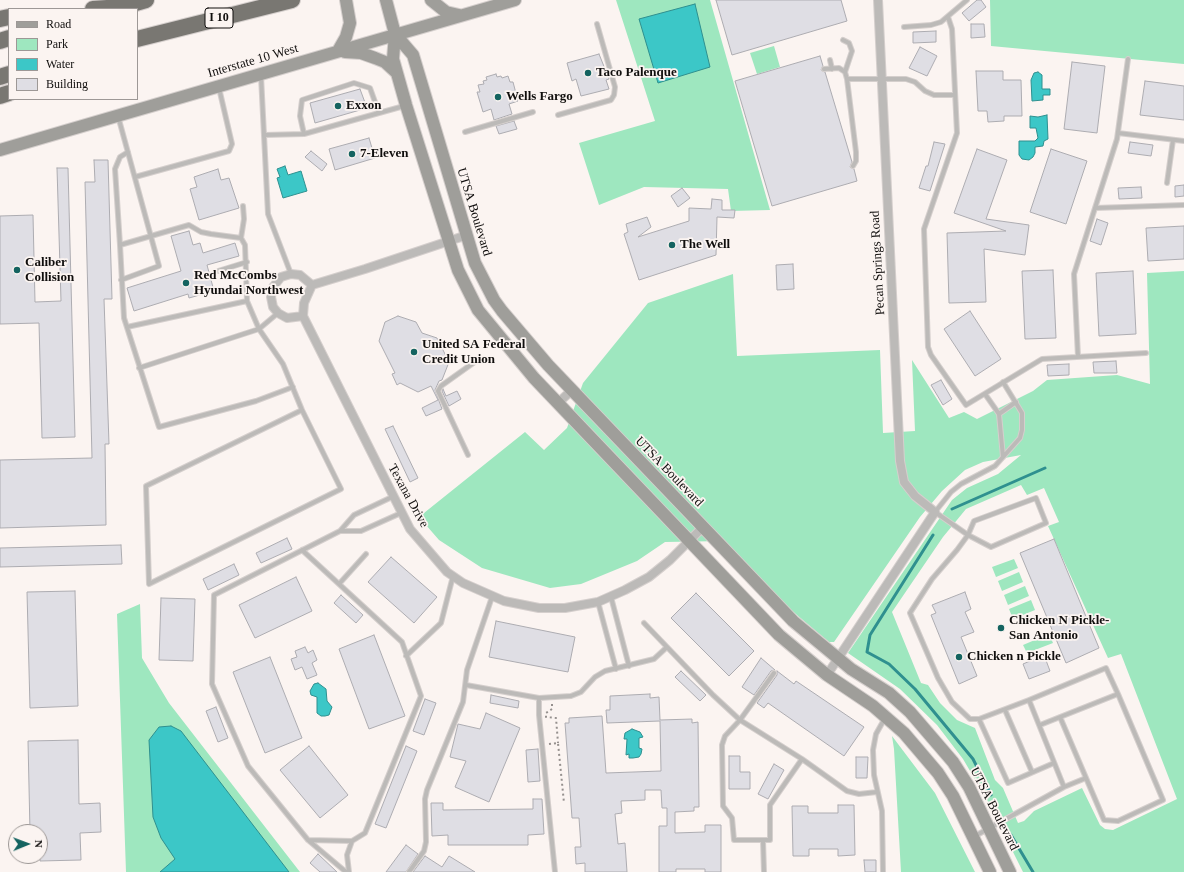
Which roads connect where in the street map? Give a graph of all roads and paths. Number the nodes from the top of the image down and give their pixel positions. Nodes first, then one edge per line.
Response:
1 (146, 0) edge
2 (292, 0) edge
3 (346, 0) edge
4 (431, 0) edge
5 (515, 0) edge
6 (878, 0) edge
7 (967, 0) edge
8 (387, 2) edge
9 (118, 8) edge
10 (460, 15) junction
11 (948, 16) junction
12 (597, 24) dead end
13 (904, 27) dead end
14 (395, 34) junction
15 (140, 38) edge
16 (843, 40) dead end
17 (338, 51) junction
18 (1128, 59) dead end
19 (830, 60) dead end
20 (824, 69) dead end
21 (832, 69) junction
22 (845, 72) junction
23 (397, 73) junction
24 (260, 74) junction
25 (847, 79) junction
26 (881, 80) junction
27 (218, 86) junction
28 (955, 95) junction
29 (406, 105) junction
30 (533, 112) dead end
31 (379, 113) junction
32 (558, 115) dead end
33 (118, 116) junction
34 (465, 132) dead end
35 (1118, 133) junction
36 (304, 134) junction
37 (264, 135) junction
38 (1172, 140) junction
39 (1184, 142) edge
40 (0, 150) edge
41 (128, 152) junction
42 (853, 166) dead end
43 (135, 177) junction
44 (1167, 183) dead end
45 (1184, 205) edge
46 (243, 206) dead end
47 (1095, 208) junction
48 (467, 235) junction
49 (151, 237) junction
50 (241, 238) junction
51 (448, 241) junction
52 (120, 245) junction
53 (247, 262) junction
54 (218, 271) dead end
55 (291, 274) junction
56 (121, 280) junction
57 (312, 284) junction
58 (247, 301) junction
59 (278, 313) junction
60 (303, 316) junction
61 (127, 327) junction
62 (259, 329) junction
63 (1146, 353) dead end
64 (1078, 356) junction
65 (476, 361) dead end
66 (139, 368) junction
67 (1003, 382) junction
68 (293, 387) junction
69 (572, 390) junction
70 (985, 394) junction
71 (1016, 402) junction
72 (558, 403) junction
73 (302, 410) junction
74 (999, 414) junction
75 (468, 455) dead end
76 (1003, 457) junction
77 (392, 497) junction
78 (935, 512) junction
79 (401, 513) junction
80 (703, 527) junction
81 (340, 531) junction
82 (968, 535) junction
83 (690, 542) junction
84 (302, 550) junction
85 (366, 554) dead end
86 (453, 576) junction
87 (338, 584) junction
88 (492, 597) junction
89 (611, 597) junction
90 (598, 602) junction
91 (644, 623) dead end
92 (667, 648) junction
93 (406, 656) junction
94 (837, 658) junction
95 (630, 666) junction
96 (616, 668) junction
97 (774, 673) dead end
98 (827, 675) junction
99 (466, 686) junction
100 (1118, 694) junction
101 (552, 697) junction
102 (539, 698) junction
103 (1029, 700) junction
104 (1005, 710) junction
105 (886, 716) junction
106 (1060, 717) junction
107 (979, 719) junction
108 (740, 720) junction
109 (1040, 725) junction
110 (558, 743) junction
111 (542, 744) junction
112 (802, 759) junction
113 (1054, 763) junction
114 (1032, 772) junction
115 (1086, 778) junction
116 (1064, 787) junction
117 (877, 792) junction
118 (564, 803) dead end
119 (989, 828) junction
120 (973, 838) junction
121 (308, 840) junction
122 (763, 840) junction
123 (352, 841) junction
124 (346, 872) edge
125 (349, 872) edge
126 (409, 872) edge
127 (555, 872) edge
128 (764, 872) edge
129 (883, 872) edge
130 (990, 872) edge
131 (1010, 872) edge

1 - 9 highway
2 - 15 highway, I 10
3 - 17 main road
4 - 10 main road
5 - 10 main road, Interstate 10 West
6 - 26 street, Pecan Springs Road
7 - 11 lane
8 - 14 main road, UTSA Boulevard
10 - 14 main road, Interstate 10 West
11 - 13 lane
11 - 28 lane
12 - 32 lane
14 - 17 main road, Interstate 10 West
14 - 23 main road, UTSA Boulevard
14 - 48 main road, UTSA Boulevard
16 - 22 lane
17 - 23 main road
17 - 24 main road, Interstate 10 West
18 - 35 lane
19 - 21 lane
20 - 21 lane
21 - 22 lane
22 - 25 lane
23 - 29 main road, UTSA Boulevard
24 - 27 main road, Interstate 10 West
24 - 37 lane
25 - 26 lane
25 - 42 lane
26 - 28 lane
26 - 78 street, Pecan Springs Road
27 - 33 main road, Interstate 10 West
27 - 43 lane
28 - 70 lane
29 - 31 lane
29 - 51 main road, UTSA Boulevard
30 - 34 lane
31 - 36 lane
31 - 36 lane
33 - 40 main road, Interstate 10 West
33 - 41 lane
35 - 38 lane
35 - 47 lane
36 - 37 lane
37 - 55 lane
38 - 39 lane
38 - 44 lane
41 - 43 lane
41 - 52 lane
43 - 49 lane
45 - 47 lane
46 - 50 lane
47 - 64 lane
48 - 51 street
48 - 69 main road, UTSA Boulevard
49 - 50 lane
49 - 52 lane
49 - 56 lane
50 - 53 lane
51 - 57 street
51 - 72 main road, UTSA Boulevard
52 - 56 lane
53 - 54 lane
53 - 58 lane
55 - 57 street
55 - 59 street
56 - 61 lane
57 - 60 street
58 - 61 lane
58 - 62 lane
59 - 60 street
59 - 62 lane
60 - 77 street, Texana Drive
61 - 66 lane
62 - 66 lane
62 - 68 lane
63 - 64 lane
64 - 67 lane
65 - 75 lane
66 - 68 lane
67 - 70 lane
67 - 71 lane
68 - 73 lane
69 - 72 street
69 - 80 main road, UTSA Boulevard
70 - 74 lane
71 - 74 lane
71 - 76 lane
72 - 83 main road, UTSA Boulevard
73 - 73 lane
74 - 76 lane
76 - 78 lane
77 - 79 street, Texana Drive
77 - 81 lane
78 - 82 lane
78 - 94 street
79 - 81 lane
79 - 86 street, Texana Drive
80 - 83 street, Texana Drive
80 - 94 main road, UTSA Boulevard
81 - 84 lane
82 - 82 lane
82 - 107 lane
83 - 89 street, Texana Drive
83 - 98 main road, UTSA Boulevard
84 - 87 lane
84 - 121 lane
85 - 87 lane
86 - 88 street, Texana Drive
86 - 93 lane
87 - 93 lane
88 - 90 street, Texana Drive
88 - 99 lane
89 - 90 street, Texana Drive
89 - 95 lane
90 - 96 lane
91 - 92 lane
92 - 95 lane
92 - 108 lane
93 - 123 lane
94 - 98 street
94 - 119 main road, UTSA Boulevard
95 - 96 lane
96 - 101 lane
97 - 108 lane
98 - 105 main road, UTSA Boulevard
99 - 102 lane
99 - 126 lane
100 - 103 lane
100 - 106 lane
100 - 115 lane
101 - 102 lane
101 - 110 path
102 - 111 lane
103 - 104 lane
103 - 109 lane
104 - 107 lane
104 - 114 lane
105 - 117 lane
105 - 120 main road, UTSA Boulevard
106 - 109 lane
106 - 115 lane
107 - 114 lane
108 - 112 lane
108 - 122 lane
109 - 113 lane
110 - 111 path
110 - 118 path
111 - 127 lane
112 - 117 lane
112 - 122 lane
113 - 114 lane
113 - 116 lane
115 - 116 lane
116 - 119 lane
117 - 129 lane
119 - 120 lane
119 - 131 main road, UTSA Boulevard
120 - 130 main road, UTSA Boulevard
121 - 123 lane
121 - 124 lane
122 - 128 lane
123 - 125 lane

